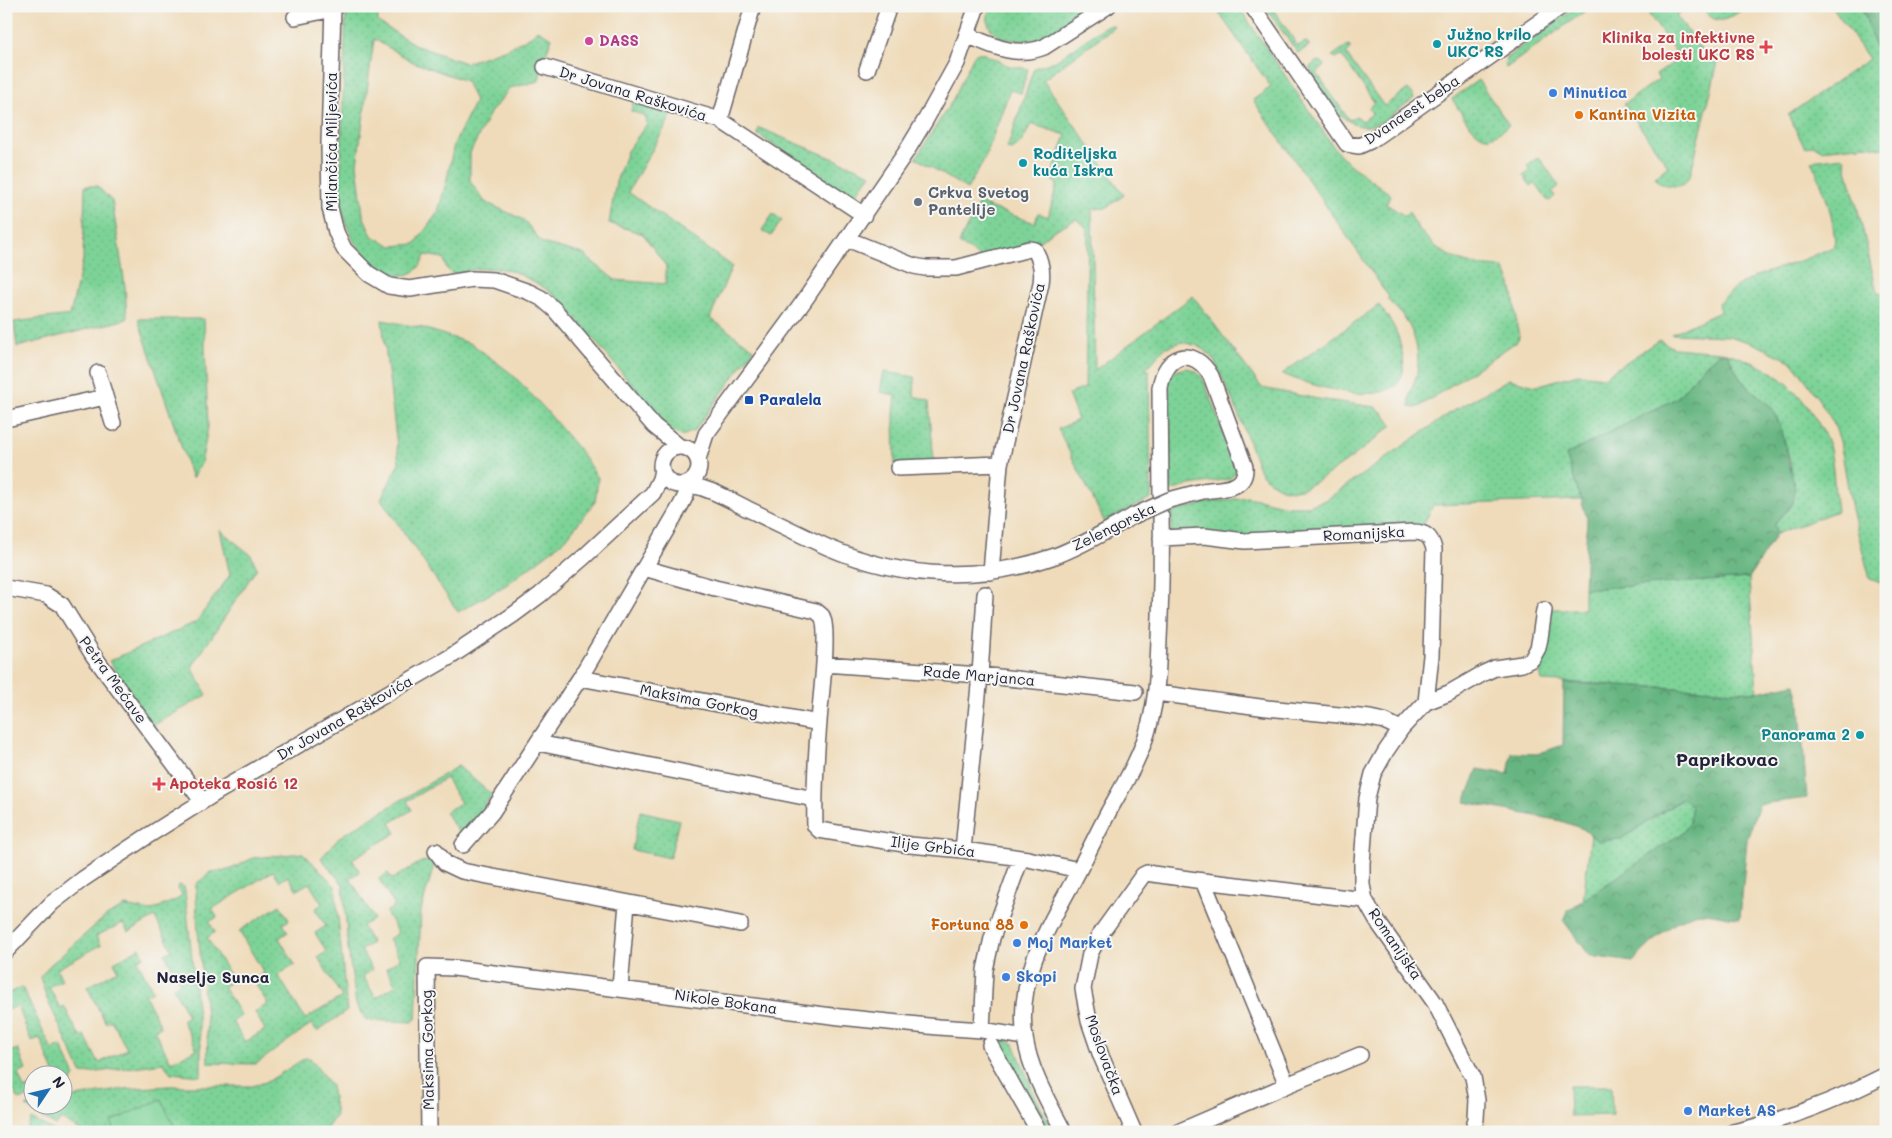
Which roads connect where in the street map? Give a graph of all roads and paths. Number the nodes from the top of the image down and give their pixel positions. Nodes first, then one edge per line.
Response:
1 (752, 6) edge
2 (889, 6) edge
3 (977, 6) edge
4 (1108, 6) edge
5 (1252, 6) edge
6 (1562, 6) edge
7 (333, 8) edge
8 (295, 18) dead end
9 (967, 35) junction
10 (545, 67) dead end
11 (867, 70) dead end
12 (720, 120) junction
13 (864, 215) junction
14 (847, 239) junction
15 (98, 373) dead end
16 (105, 397) junction
17 (6, 419) edge
18 (113, 423) dead end
19 (654, 426) junction
20 (706, 434) junction
21 (683, 447) junction
22 (666, 454) junction
23 (1000, 464) junction
24 (898, 468) dead end
25 (662, 470) junction
26 (689, 477) junction
27 (653, 493) junction
28 (1161, 495) dead end
29 (1161, 516) dead end
30 (1161, 538) junction
31 (644, 568) junction
32 (991, 572) junction
33 (6, 588) edge
34 (985, 594) dead end
35 (1544, 610) dead end
36 (824, 664) junction
37 (980, 675) junction
38 (580, 678) junction
39 (1135, 692) dead end
40 (1156, 693) junction
41 (1426, 702) junction
42 (819, 723) junction
43 (1401, 729) junction
44 (538, 743) junction
45 (814, 799) junction
46 (202, 801) junction
47 (463, 845) dead end
48 (436, 850) dead end
49 (963, 850) junction
50 (1021, 858) junction
51 (1079, 870) junction
52 (1203, 881) junction
53 (1365, 900) junction
54 (627, 903) junction
55 (740, 924) dead end
56 (6, 951) edge
57 (427, 967) joint
58 (620, 988) junction
59 (982, 1030) junction
60 (1025, 1037) junction
61 (990, 1045) dead end
62 (1360, 1055) dead end
63 (1886, 1075) edge
64 (1287, 1085) junction
65 (429, 1132) edge
66 (1039, 1132) edge
67 (1064, 1132) edge
68 (1134, 1132) edge
69 (1178, 1132) edge
70 (1472, 1132) edge
71 (1733, 1132) edge

1 - 12 street
2 - 11 street
3 - 9 street
4 - 9 street
5 - 6 street, Dvanaest beba
7 - 8 street
7 - 19 street, Milančića Miljevića
9 - 13 street
10 - 12 street, Dr Jovana Raškovića
12 - 13 street, Dr Jovana Raškovića
13 - 14 street
14 - 20 street
14 - 23 street, Dr Jovana Raškovića
15 - 16 street
16 - 17 street
16 - 18 street
19 - 21 street, Milančića Miljevića
19 - 22 street, Milančića Miljevića
20 - 21 street
20 - 26 street
21 - 22 street
21 - 26 street
22 - 25 street
23 - 24 street
23 - 32 street, Dr Jovana Raškovića
25 - 26 street
25 - 27 street, Dr Jovana Raškovića
26 - 27 street, Dr Jovana Raškovića
26 - 31 street
26 - 32 street, Zelengorska
27 - 46 street, Dr Jovana Raškovića
28 - 32 street, Zelengorska, bridge
29 - 30 street, Zelengorska
30 - 40 street, Zelengorska
30 - 41 street, Romanijska
31 - 36 street, Ilije Grbića
31 - 38 street
33 - 46 street, Petra Mećave
34 - 37 street
35 - 41 street, Romanijska
36 - 37 street, Rade Marjanca
36 - 42 street, Ilije Grbića
37 - 39 street, Rade Marjanca
37 - 49 street
38 - 42 street, Maksima Gorkog
38 - 44 street
40 - 43 street
40 - 51 street, Zelengorska
41 - 43 street, Romanijska
42 - 45 street, Ilije Grbića
43 - 53 street, Romanijska
44 - 45 street
44 - 47 street
45 - 49 street, Ilije Grbića
46 - 56 street, Dr Jovana Raškovića
48 - 54 street
49 - 50 street, Ilije Grbića
50 - 51 street, Ilije Grbića
50 - 59 street
51 - 60 street, Zelengorska
52 - 53 street
52 - 64 street
52 - 68 street, Moslovačka
53 - 70 street, Romanijska
54 - 55 street
54 - 58 street
57 - 58 street, Nikole Bokana
57 - 65 street, Maksima Gorkog
58 - 59 street, Nikole Bokana
59 - 60 street, Nikole Bokana
60 - 67 street, Zelengorska
61 - 66 street
62 - 64 street
63 - 71 street
64 - 69 street

